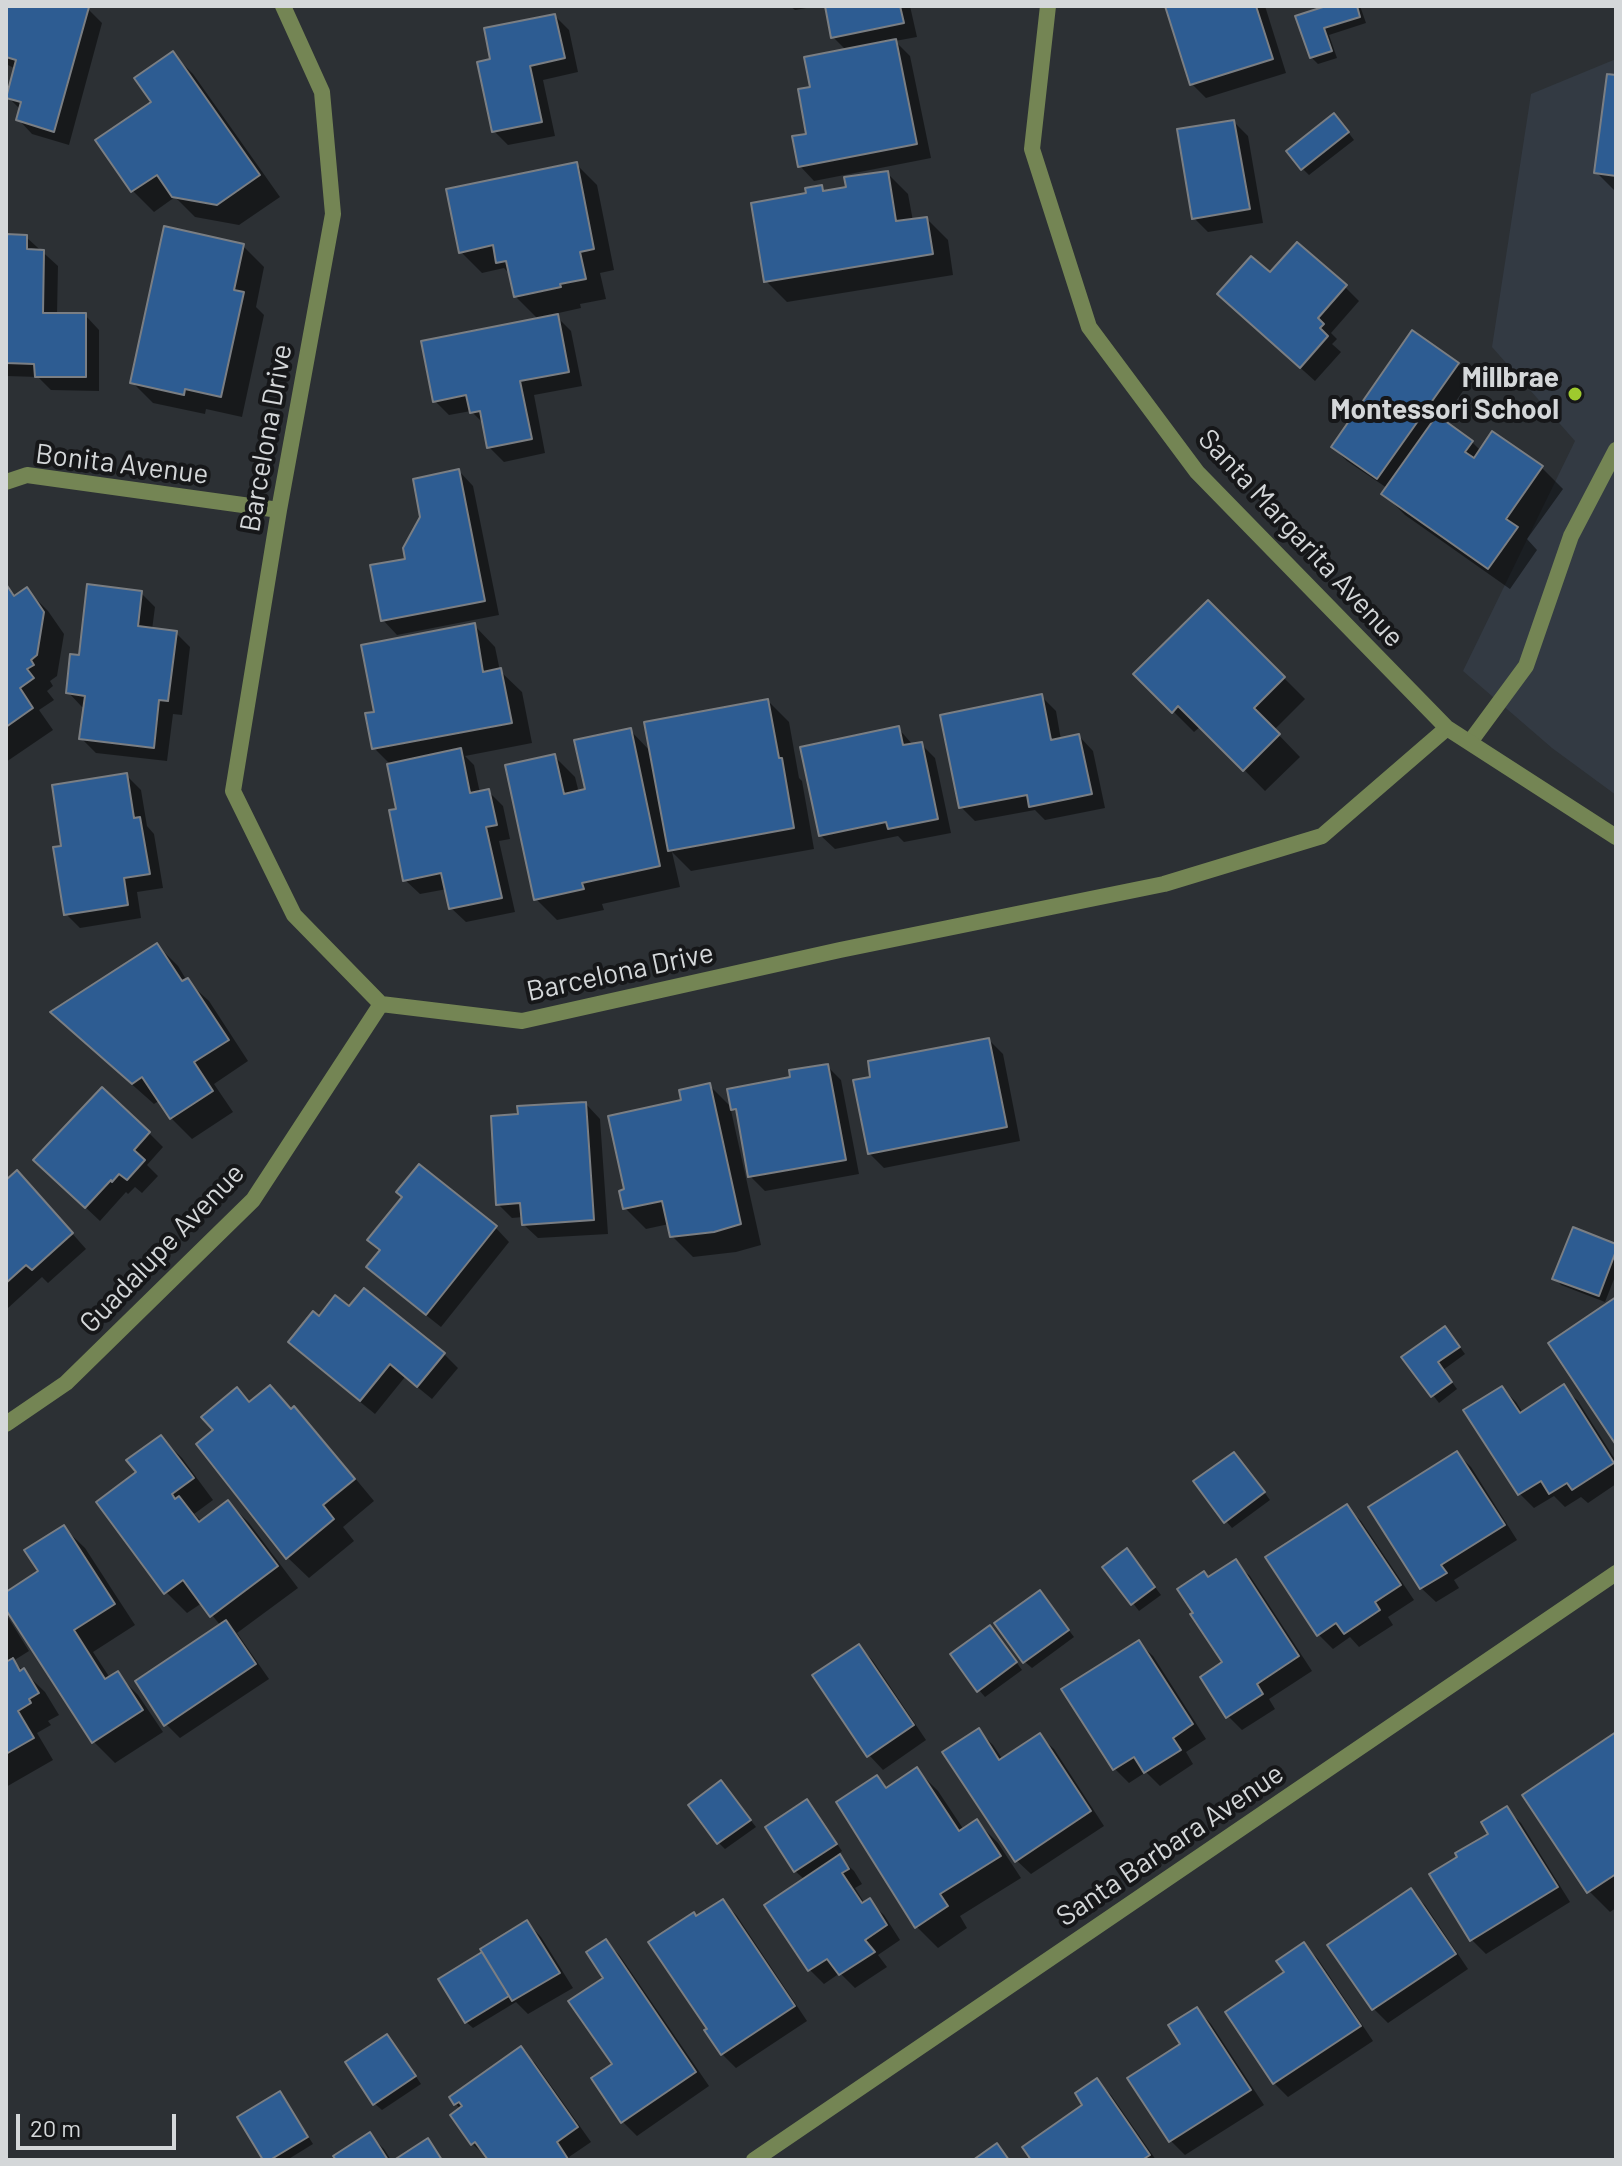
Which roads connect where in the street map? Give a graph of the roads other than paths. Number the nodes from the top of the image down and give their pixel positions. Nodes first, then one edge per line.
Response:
1 (283, 6) edge
2 (1048, 6) edge
3 (1616, 450) edge
4 (6, 482) edge
5 (279, 510) junction
6 (1447, 728) junction
7 (1470, 742) junction
8 (1616, 837) edge
9 (381, 1004) junction
10 (6, 1424) edge
11 (1616, 1573) edge
12 (754, 2160) edge

1 - 5 street, Barcelona Drive
2 - 6 street, Santa Margarita Avenue
3 - 7 street
4 - 5 street, Bonita Avenue
5 - 9 street, Barcelona Drive
6 - 7 street, Santa Margarita Avenue
6 - 9 street, Barcelona Drive
7 - 8 street, Santa Margarita Avenue
9 - 10 street, Guadalupe Avenue
11 - 12 street, Santa Barbara Avenue

